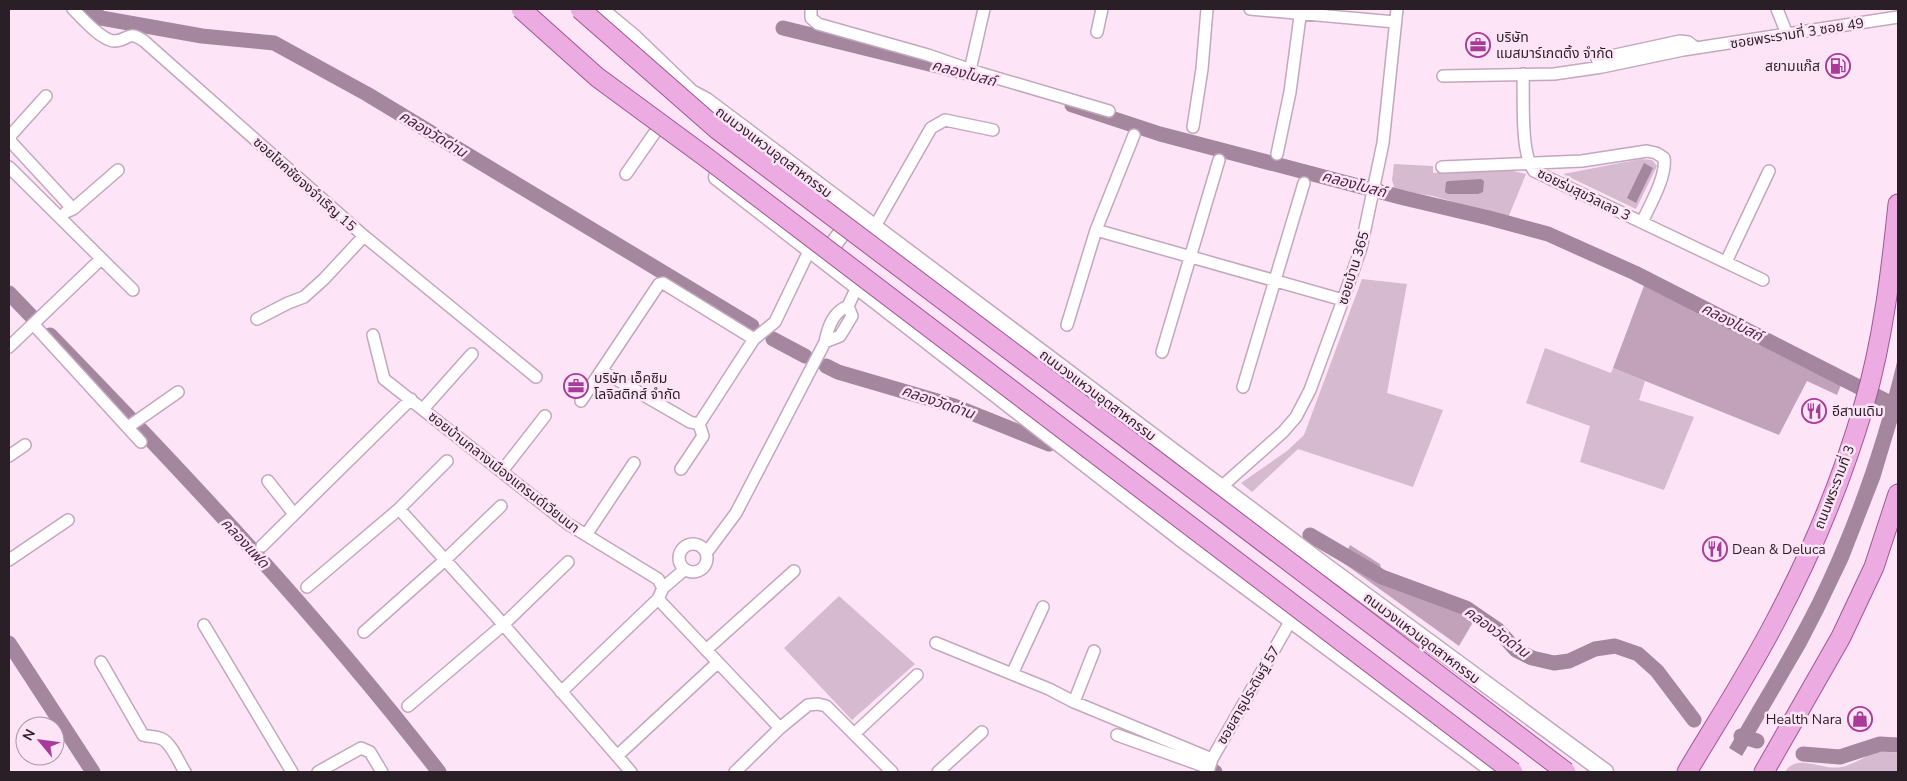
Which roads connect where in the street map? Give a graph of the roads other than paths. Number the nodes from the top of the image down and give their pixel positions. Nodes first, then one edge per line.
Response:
1 (73, 9) edge
2 (515, 9) edge
3 (521, 9) edge
4 (580, 9) edge
5 (598, 9) edge
6 (811, 9) edge
7 (984, 9) edge
8 (1102, 9) edge
9 (1207, 9) edge
10 (1250, 9) edge
11 (1397, 9) edge
12 (1777, 9) edge
13 (1301, 12) edge
14 (1898, 17) edge
15 (1395, 22) junction
16 (1097, 32) dead end
17 (1786, 34) junction
18 (1696, 48) junction
19 (1596, 59) dead end
20 (970, 70) junction
21 (1523, 74) junction
22 (1443, 76) dead end
23 (46, 96) dead end
24 (1108, 111) dead end
25 (1193, 127) dead end
26 (658, 128) junction
27 (993, 130) dead end
28 (1134, 135) dead end
29 (1277, 154) dead end
30 (1220, 160) dead end
31 (1528, 164) junction
32 (9, 167) edge
33 (1442, 167) dead end
34 (118, 170) dead end
35 (1770, 171) dead end
36 (626, 174) dead end
37 (1304, 184) dead end
38 (1898, 204) edge
39 (73, 209) junction
40 (58, 216) junction
41 (1642, 222) junction
42 (874, 228) junction
43 (1096, 230) junction
44 (364, 236) junction
45 (810, 249) junction
46 (1190, 257) junction
47 (101, 259) junction
48 (1726, 262) junction
49 (842, 275) junction
50 (1763, 280) dead end
51 (1276, 281) junction
52 (857, 287) junction
53 (133, 290) dead end
54 (1343, 300) junction
55 (258, 319) dead end
56 (34, 325) junction
57 (1067, 325) dead end
58 (373, 335) dead end
59 (754, 339) junction
60 (9, 347) edge
61 (1162, 352) dead end
62 (472, 354) dead end
63 (602, 370) junction
64 (536, 377) dead end
65 (1243, 386) dead end
66 (178, 392) dead end
67 (411, 400) junction
68 (580, 402) dead end
69 (423, 409) junction
70 (545, 416) dead end
71 (699, 424) junction
72 (131, 425) junction
73 (141, 442) dead end
74 (25, 445) dead end
75 (9, 456) edge
76 (447, 461) dead end
77 (634, 463) dead end
78 (681, 469) dead end
79 (502, 471) junction
80 (268, 481) dead end
81 (1220, 488) junction
82 (1898, 494) edge
83 (501, 506) dead end
84 (399, 509) junction
85 (294, 514) junction
86 (68, 520) dead end
87 (586, 535) junction
88 (262, 546) dead end
89 (707, 552) junction
90 (9, 560) edge
91 (446, 560) junction
92 (568, 562) dead end
93 (684, 570) junction
94 (794, 571) dead end
95 (307, 588) dead end
96 (663, 588) junction
97 (658, 599) junction
98 (1043, 608) dead end
99 (1291, 620) junction
100 (503, 625) junction
101 (204, 626) dead end
102 (364, 632) dead end
103 (936, 643) dead end
104 (706, 650) junction
105 (1094, 651) dead end
106 (101, 662) dead end
107 (720, 665) junction
108 (1012, 674) junction
109 (917, 675) dead end
110 (561, 692) junction
111 (1074, 702) junction
112 (408, 706) dead end
113 (780, 728) junction
114 (982, 732) dead end
115 (1549, 732) junction
116 (854, 734) junction
117 (1117, 735) dead end
118 (616, 756) junction
119 (1210, 766) edge
120 (185, 772) edge
121 (292, 772) edge
122 (318, 772) edge
123 (382, 772) edge
124 (631, 772) edge
125 (736, 772) edge
126 (892, 772) edge
127 (938, 772) edge
128 (1496, 772) edge
129 (1513, 772) edge
130 (1556, 772) edge
131 (1566, 772) edge
132 (1605, 772) edge
133 (1687, 772) edge
134 (1764, 772) edge

1 - 44 street, ซอยโชคชัยจงจำเริญ 15
2 - 26 main road
3 - 129 main road, bridge
4 - 131 main road, ถนนวงแหวนอุตสาหกรรม, bridge
5 - 42 main road, ถนนวงแหวนอุตสาหกรรม
6 - 20 street
7 - 20 street
8 - 16 street
9 - 25 street
10 - 13 street
11 - 15 street, ซอยบ้าน 365
12 - 17 street
13 - 15 street
13 - 29 street
14 - 17 street, ซอยพระรามที่ 3 ซอย 49
15 - 54 street, ซอยบ้าน 365
17 - 18 street, ซอยพระรามที่ 3 ซอย 49
18 - 19 street, ซอยพระรามที่ 3 ซอย 49
18 - 21 street, ซอยพระรามที่ 3 ซอย 49
20 - 24 street
21 - 22 street, ซอยพระรามที่ 3 ซอย 49
21 - 31 street, ซอยร่มสุขวิลเลจ 3
23 - 39 street
26 - 36 street
26 - 45 main road
27 - 42 street
28 - 43 street
30 - 46 street
31 - 33 street, ซอยร่มสุขวิลเลจ 3
31 - 41 street, ซอยร่มสุขวิลเลจ 3
31 - 41 street, ซอยร่มสุขวิลเลจ 3
32 - 40 street
34 - 39 street
35 - 48 street
37 - 51 street
38 - 133 main road, ถนนพระรามที่ 3
39 - 40 street
40 - 47 street
41 - 48 street, ซอยร่มสุขวิลเลจ 3
42 - 49 main road
42 - 81 main road, ถนนวงแหวนอุตสาหกรรม
43 - 46 street
43 - 57 street
44 - 55 street
44 - 64 street, ซอยโชคชัยจงจำเริญ 15
45 - 49 main road
45 - 59 street
46 - 51 street
46 - 61 street
47 - 53 street
47 - 56 street
48 - 50 street, ซอยร่มสุขวิลเลจ 3
49 - 52 main road
51 - 54 street
51 - 65 street
52 - 89 street
52 - 99 main road
54 - 81 street, ซอยบ้าน 365
56 - 60 street
56 - 72 street
58 - 67 street, ซอยบ้านกลางเมืองแกรนด์เวียนนา
59 - 63 street
59 - 71 street
62 - 69 street
63 - 68 street
63 - 71 street
66 - 72 street
67 - 69 street, ซอยบ้านกลางเมืองแกรนด์เวียนนา
67 - 85 street
69 - 79 street, ซอยบ้านกลางเมืองแกรนด์เวียนนา
70 - 79 street
71 - 78 street
72 - 73 street
74 - 75 street
76 - 84 street
77 - 87 street
79 - 87 street, ซอยบ้านกลางเมืองแกรนด์เวียนนา
80 - 85 street
81 - 115 main road, ถนนวงแหวนอุตสาหกรรม
82 - 134 main road
83 - 91 street
84 - 91 street
84 - 95 street
85 - 88 street
86 - 90 street
87 - 96 street, ซอยบ้านกลางเมืองแกรนด์เวียนนา
89 - 93 street
89 - 93 street
91 - 100 street
91 - 102 street
92 - 100 street
93 - 96 street
94 - 104 street
96 - 97 street
97 - 104 street
97 - 110 street
98 - 108 street
99 - 119 street, ซอยสาธุประดิษฐ์ 57
99 - 128 main road
100 - 110 street
100 - 112 street
101 - 121 street
103 - 108 street
104 - 107 street
105 - 111 street
106 - 120 street
107 - 113 street
107 - 118 street
108 - 111 street
109 - 116 street
110 - 118 street
111 - 119 street
113 - 116 street
113 - 125 street
114 - 127 street
115 - 130 main road
115 - 132 main road, ถนนวงแหวนอุตสาหกรรม
116 - 126 street
117 - 119 street
118 - 124 street
122 - 123 street

